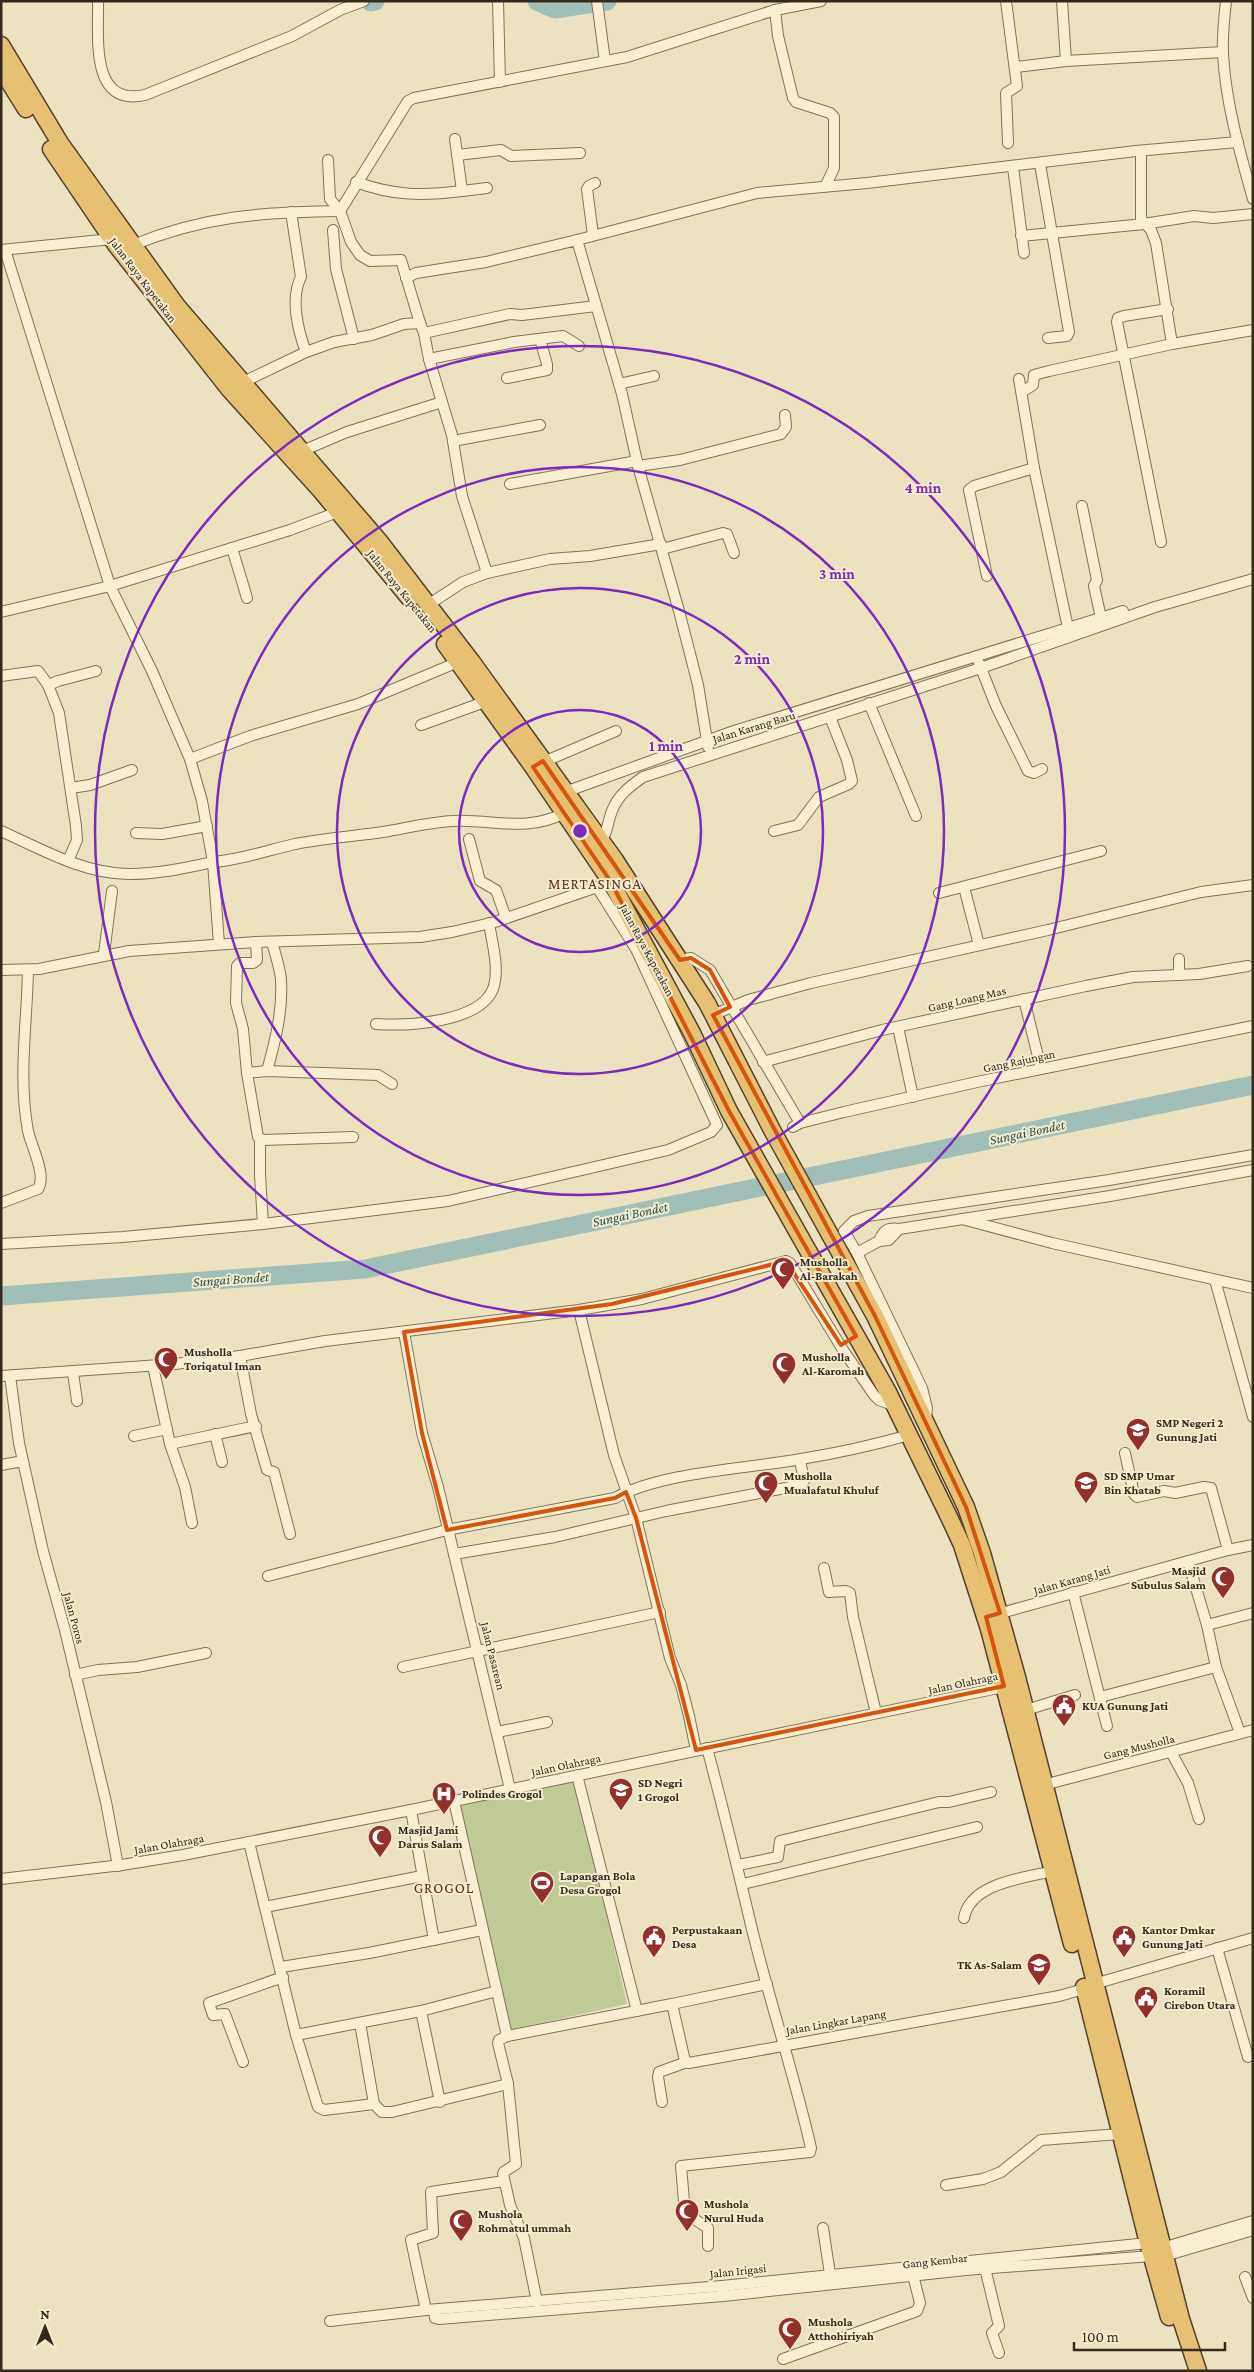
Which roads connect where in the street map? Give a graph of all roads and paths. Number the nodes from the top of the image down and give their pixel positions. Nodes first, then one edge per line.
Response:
1 (98, 1) edge
2 (364, 1) edge
3 (498, 1) edge
4 (821, 1) edge
5 (1006, 1) edge
6 (1062, 1) edge
7 (1226, 1) edge
8 (803, 3) edge
9 (597, 4) edge
10 (775, 10) junction
11 (1, 45) edge
12 (1223, 52) junction
13 (605, 61) junction
14 (1066, 61) junction
15 (1016, 67) junction
16 (1, 69) edge
17 (500, 82) junction
18 (455, 139) dead end
19 (1238, 142) junction
20 (1008, 143) dead end
21 (1141, 151) junction
22 (580, 153) dead end
23 (457, 155) junction
24 (328, 160) dead end
25 (1040, 164) junction
26 (1013, 167) junction
27 (356, 182) junction
28 (595, 183) dead end
29 (826, 185) junction
30 (487, 188) dead end
31 (462, 191) junction
32 (1253, 199) edge
33 (291, 212) junction
34 (340, 212) junction
35 (1253, 214) edge
36 (1144, 224) junction
37 (333, 230) dead end
38 (1050, 233) junction
39 (593, 235) junction
40 (1022, 236) junction
41 (112, 239) junction
42 (577, 240) junction
43 (133, 245) junction
44 (3, 250) edge
45 (1024, 253) dead end
46 (406, 278) junction
47 (596, 306) junction
48 (1168, 309) junction
49 (420, 323) junction
50 (1253, 330) edge
51 (424, 333) junction
52 (1048, 338) dead end
53 (354, 339) junction
54 (540, 339) junction
55 (1172, 344) junction
56 (579, 346) dead end
57 (306, 352) junction
58 (1123, 354) junction
59 (429, 359) junction
60 (654, 376) dead end
61 (507, 378) dead end
62 (1019, 379) dead end
63 (619, 384) junction
64 (235, 386) junction
65 (1022, 392) junction
66 (442, 402) junction
67 (786, 415) dead end
68 (540, 425) dead end
69 (452, 441) junction
70 (302, 451) junction
71 (638, 464) junction
72 (1034, 468) junction
73 (510, 484) dead end
74 (1082, 506) dead end
75 (344, 509) junction
76 (1161, 542) dead end
77 (661, 546) junction
78 (232, 548) junction
79 (734, 553) dead end
80 (1253, 572) edge
81 (487, 573) junction
82 (987, 576) dead end
83 (1253, 579) edge
84 (110, 586) junction
85 (247, 598) dead end
86 (428, 605) junction
87 (1, 612) edge
88 (1101, 618) junction
89 (435, 623) junction
90 (1068, 628) junction
91 (458, 662) junction
92 (979, 664) junction
93 (96, 671) dead end
94 (1, 676) edge
95 (48, 685) junction
96 (492, 699) junction
97 (836, 702) junction
98 (869, 704) junction
99 (831, 715) junction
100 (421, 725) dead end
101 (616, 731) dead end
102 (708, 748) junction
103 (190, 759) junction
104 (538, 764) junction
105 (1042, 769) dead end
106 (132, 770) dead end
107 (70, 788) junction
108 (565, 792) junction
109 (565, 813) junction
110 (916, 816) dead end
111 (207, 826) junction
112 (1, 831) edge
113 (774, 831) dead end
114 (136, 833) dead end
115 (469, 839) dead end
116 (596, 846) junction
117 (1101, 851) dead end
118 (68, 861) junction
119 (213, 866) junction
120 (604, 884) junction
121 (1253, 885) edge
122 (964, 887) junction
123 (112, 891) dead end
124 (939, 893) dead end
125 (506, 918) junction
126 (489, 923) junction
127 (256, 942) junction
128 (272, 942) junction
129 (219, 944) junction
130 (979, 945) junction
131 (104, 954) junction
132 (1179, 959) dead end
133 (680, 960) junction
134 (1248, 966) dead end
135 (1, 970) edge
136 (28, 970) junction
137 (1179, 975) junction
138 (1024, 998) junction
139 (730, 1007) junction
140 (713, 1015) junction
141 (376, 1024) dead end
142 (1253, 1026) edge
143 (898, 1027) junction
144 (763, 1062) junction
145 (1041, 1069) junction
146 (267, 1071) junction
147 (247, 1073) junction
148 (392, 1084) dead end
149 (912, 1097) junction
150 (353, 1137) dead end
151 (260, 1139) junction
152 (1253, 1155) edge
153 (1253, 1170) edge
154 (1, 1203) edge
155 (961, 1219) junction
156 (263, 1224) junction
157 (1, 1244) edge
158 (857, 1252) junction
159 (1215, 1280) junction
160 (1253, 1288) edge
161 (580, 1310) junction
162 (404, 1332) junction
163 (240, 1356) junction
164 (153, 1366) junction
165 (73, 1373) junction
166 (6, 1376) edge
167 (77, 1401) dead end
168 (895, 1406) junction
169 (1253, 1417) edge
170 (926, 1422) junction
171 (256, 1426) junction
172 (167, 1429) junction
173 (215, 1434) junction
174 (909, 1435) junction
175 (134, 1436) dead end
176 (170, 1444) junction
177 (1125, 1453) dead end
178 (800, 1460) junction
179 (23, 1461) junction
180 (222, 1462) dead end
181 (1, 1465) edge
182 (625, 1490) junction
183 (636, 1518) junction
184 (192, 1523) dead end
185 (447, 1530) junction
186 (290, 1534) dead end
187 (1253, 1545) edge
188 (1228, 1550) junction
189 (454, 1554) junction
190 (1188, 1561) junction
191 (824, 1568) dead end
192 (268, 1576) dead end
193 (1073, 1592) junction
194 (660, 1612) junction
195 (1253, 1613) edge
196 (993, 1615) junction
197 (1207, 1624) junction
198 (478, 1650) junction
199 (206, 1653) dead end
200 (403, 1667) dead end
201 (1216, 1667) junction
202 (75, 1675) junction
203 (1011, 1685) junction
204 (1075, 1695) dead end
205 (1100, 1697) junction
206 (1026, 1710) junction
207 (876, 1713) junction
208 (547, 1722) dead end
209 (1107, 1726) dead end
210 (1253, 1730) edge
211 (498, 1732) junction
212 (1240, 1734) junction
213 (707, 1748) junction
214 (696, 1750) junction
215 (1171, 1752) junction
216 (577, 1775) junction
217 (1038, 1787) junction
218 (510, 1790) junction
219 (991, 1792) dead end
220 (454, 1801) junction
221 (411, 1810) junction
222 (1199, 1819) dead end
223 (976, 1827) dead end
224 (249, 1842) junction
225 (738, 1865) junction
226 (118, 1866) junction
227 (1053, 1871) junction
228 (422, 1876) junction
229 (1, 1879) edge
230 (743, 1884) junction
231 (265, 1907) junction
232 (964, 1918) dead end
233 (482, 1930) junction
234 (1253, 1938) edge
235 (434, 1940) junction
236 (1217, 1948) junction
237 (282, 1972) junction
238 (1087, 1979) junction
239 (767, 1984) junction
240 (497, 1992) junction
241 (672, 2004) junction
242 (421, 2011) junction
243 (637, 2011) junction
244 (360, 2023) junction
245 (296, 2035) junction
246 (507, 2036) junction
247 (785, 2045) junction
248 (1105, 2045) junction
249 (1248, 2057) dead end
250 (243, 2062) dead end
251 (686, 2062) junction
252 (508, 2084) junction
253 (440, 2102) junction
254 (662, 2102) dead end
255 (374, 2104) junction
256 (1120, 2134) junction
257 (504, 2181) junction
258 (946, 2186) dead end
259 (1253, 2221) edge
260 (823, 2228) dead end
261 (1253, 2230) edge
262 (708, 2246) dead end
263 (1156, 2253) junction
264 (985, 2268) junction
265 (830, 2274) junction
266 (913, 2276) junction
267 (1245, 2277) dead end
268 (722, 2291) junction
269 (1253, 2298) edge
270 (592, 2301) junction
271 (536, 2302) junction
272 (504, 2309) junction
273 (432, 2313) junction
274 (330, 2321) dead end
275 (998, 2353) dead end
276 (783, 2359) dead end
277 (1186, 2371) edge
278 (1198, 2371) edge

1 - 2 street
3 - 17 street
4 - 8 street
5 - 15 street
6 - 14 street
7 - 12 street
8 - 10 street
9 - 13 street
10 - 13 street
10 - 29 street
11 - 43 highway, Jalan Raya Kapetakan
12 - 14 street
12 - 19 street
13 - 17 street
14 - 15 street
15 - 20 street
16 - 41 highway, Jalan Raya Kapetakan
17 - 27 street
18 - 23 street
19 - 21 street
19 - 32 street
21 - 25 street
21 - 36 street
22 - 23 street
23 - 31 street
24 - 34 street
25 - 26 street
25 - 38 street
26 - 29 street
26 - 40 street
27 - 31 street
27 - 34 street
28 - 39 street
29 - 39 street
30 - 31 street
33 - 34 street
33 - 43 street
33 - 57 street
34 - 46 street
35 - 36 street
36 - 38 street
36 - 48 street
37 - 53 street
38 - 40 street
38 - 52 street
39 - 42 street
40 - 45 street
41 - 44 street
41 - 64 highway, Jalan Raya Kapetakan
42 - 46 street
42 - 47 street
43 - 64 highway, Jalan Raya Kapetakan
44 - 84 street
46 - 49 street
47 - 51 street
47 - 63 street
48 - 55 street
48 - 58 street
49 - 51 street
49 - 53 street
50 - 55 street
51 - 59 street
53 - 57 street
54 - 56 street
54 - 59 street
54 - 61 street
55 - 58 street
57 - 64 street
58 - 65 street
58 - 76 street
59 - 66 street
60 - 63 street
62 - 65 street
63 - 71 street
64 - 70 highway, Jalan Raya Kapetakan
64 - 75 highway, Jalan Raya Kapetakan
65 - 72 street
66 - 69 street
66 - 70 street
67 - 71 street
68 - 69 street
69 - 81 street
70 - 75 highway, Jalan Raya Kapetakan
71 - 73 street
71 - 77 street
72 - 82 street
72 - 90 street
74 - 88 street
75 - 78 street
75 - 86 highway, Jalan Raya Kapetakan
75 - 89 highway, Jalan Raya Kapetakan
77 - 79 street
77 - 81 street
77 - 102 street
78 - 84 street
78 - 85 street
80 - 88 street
81 - 86 street
83 - 92 street
84 - 87 street
84 - 103 street
86 - 89 highway, Jalan Raya Kapetakan
88 - 90 street
89 - 91 highway, Jalan Raya Kapetakan
89 - 96 highway, Jalan Raya Kapetakan
90 - 92 street
91 - 96 highway, Jalan Raya Kapetakan
91 - 103 street
92 - 97 street
92 - 98 street, Jalan Karang Baru
92 - 105 street
93 - 95 street
94 - 95 street
95 - 107 street
96 - 100 street
96 - 104 highway, Jalan Raya Kapetakan
97 - 99 street
97 - 102 street
98 - 99 street, Jalan Karang Baru
98 - 110 street
99 - 102 street, Jalan Karang Baru
99 - 113 street
101 - 104 street
102 - 108 street
102 - 116 street, Jalan Karang Baru
103 - 111 street
104 - 108 highway, Jalan Raya Kapetakan
104 - 109 highway, Jalan Raya Kapetakan
106 - 107 street
107 - 118 street
108 - 116 highway, Jalan Raya Kapetakan
109 - 116 highway, Jalan Raya Kapetakan
109 - 119 street
111 - 114 street
111 - 119 street
112 - 118 street
115 - 125 street
116 - 120 highway, Jalan Raya Kapetakan
116 - 133 highway
117 - 122 street
118 - 119 street
119 - 129 street
120 - 125 street
120 - 156 street
120 - 168 highway, Jalan Raya Kapetakan
121 - 130 street
122 - 124 street
122 - 130 street
123 - 131 street
125 - 126 street
126 - 128 street
126 - 141 street
127 - 128 street
127 - 129 street
127 - 147 street
128 - 146 street
129 - 131 street
130 - 139 street
131 - 136 street
132 - 137 street
133 - 139 street
133 - 140 highway
134 - 137 street, Gang Loang Mas
135 - 136 street
136 - 154 street
137 - 138 street, Gang Loang Mas
138 - 143 street, Gang Loang Mas
138 - 145 street
139 - 140 street
139 - 144 street
140 - 170 highway
142 - 145 street, Gang Rajungan
143 - 144 street, Gang Loang Mas
143 - 149 street
144 - 149 street, Gang Rajungan
145 - 149 street, Gang Rajungan
146 - 147 street
146 - 148 street
147 - 151 street
150 - 151 street
151 - 156 street
152 - 158 street
153 - 155 street
155 - 158 street
155 - 159 street
156 - 157 street
158 - 170 street
159 - 160 street
159 - 169 street
161 - 162 street
161 - 168 street
161 - 182 street
162 - 163 street
162 - 185 street, Jalan Pasarean
163 - 164 street
163 - 171 street
164 - 165 street
164 - 172 street
165 - 166 street
165 - 167 street
166 - 179 street, Jalan Poros
168 - 174 highway, Jalan Raya Kapetakan
170 - 196 highway
171 - 173 street
171 - 186 street
172 - 175 street
172 - 176 street
173 - 176 street
173 - 180 street
174 - 178 street
174 - 196 highway, Jalan Raya Kapetakan
176 - 184 street
177 - 188 street
178 - 182 street
178 - 183 street
179 - 181 street
179 - 202 street, Jalan Poros
182 - 183 street
182 - 185 street
183 - 189 street
183 - 194 street
185 - 189 street, Jalan Pasarean
185 - 192 street
187 - 188 street, Jalan Karang Jati
188 - 190 street, Jalan Karang Jati
189 - 198 street, Jalan Pasarean
190 - 193 street, Jalan Karang Jati
190 - 197 street
191 - 207 street
193 - 196 street, Jalan Karang Jati
193 - 205 street
194 - 198 street
194 - 214 street
195 - 197 street
196 - 203 highway
197 - 201 street
198 - 200 street
198 - 211 street, Jalan Pasarean
199 - 202 street
201 - 205 street
201 - 212 street
202 - 226 street, Jalan Poros
203 - 206 highway
203 - 207 street, Jalan Olahraga
203 - 217 highway
204 - 206 street
205 - 209 street
206 - 217 highway
207 - 213 street, Jalan Olahraga
208 - 211 street
210 - 212 street, Gang Musholla
211 - 218 street, Jalan Pasarean
212 - 215 street, Gang Musholla
213 - 214 street, Jalan Olahraga
213 - 225 street
214 - 216 street, Jalan Olahraga
215 - 217 street, Gang Musholla
215 - 222 street
216 - 218 street, Jalan Olahraga
216 - 243 street
217 - 227 highway
217 - 238 highway
218 - 220 street, Jalan Olahraga
219 - 225 street
220 - 221 street, Jalan Olahraga
220 - 233 street
221 - 224 street, Jalan Olahraga
221 - 228 street
223 - 230 street
224 - 226 street, Jalan Olahraga
224 - 231 street
225 - 230 street
226 - 229 street, Jalan Olahraga
227 - 232 street
227 - 238 highway
228 - 231 street
228 - 235 street
230 - 239 street
231 - 237 street
233 - 235 street
233 - 240 street
234 - 236 street, Jalan Lingkar Lapang
235 - 237 street
236 - 238 street, Jalan Lingkar Lapang
236 - 249 street
237 - 245 street
237 - 250 street
238 - 247 street, Jalan Lingkar Lapang
238 - 248 highway
239 - 241 street
239 - 247 street
240 - 242 street
240 - 246 street
241 - 243 street
241 - 251 street
242 - 244 street
242 - 253 street
243 - 246 street
244 - 245 street
244 - 255 street
245 - 255 street
246 - 252 street
247 - 251 street, Jalan Lingkar Lapang
247 - 262 street
248 - 256 highway
248 - 263 highway
251 - 254 street, Jalan Lingkar Lapang
252 - 253 street
252 - 257 street
253 - 255 street
256 - 258 street
256 - 263 highway
257 - 271 street
257 - 273 street
259 - 263 street
260 - 265 street
261 - 263 street
263 - 264 street, Gang Kembar
263 - 265 street, Jalan Irigasi
263 - 277 highway
263 - 278 highway
264 - 266 street, Gang Kembar
264 - 275 street
265 - 268 street, Jalan Irigasi
266 - 268 street, Gang Kembar
266 - 276 street
267 - 269 street
268 - 270 street
270 - 271 street
270 - 272 street
271 - 272 street
272 - 273 street
273 - 274 street

